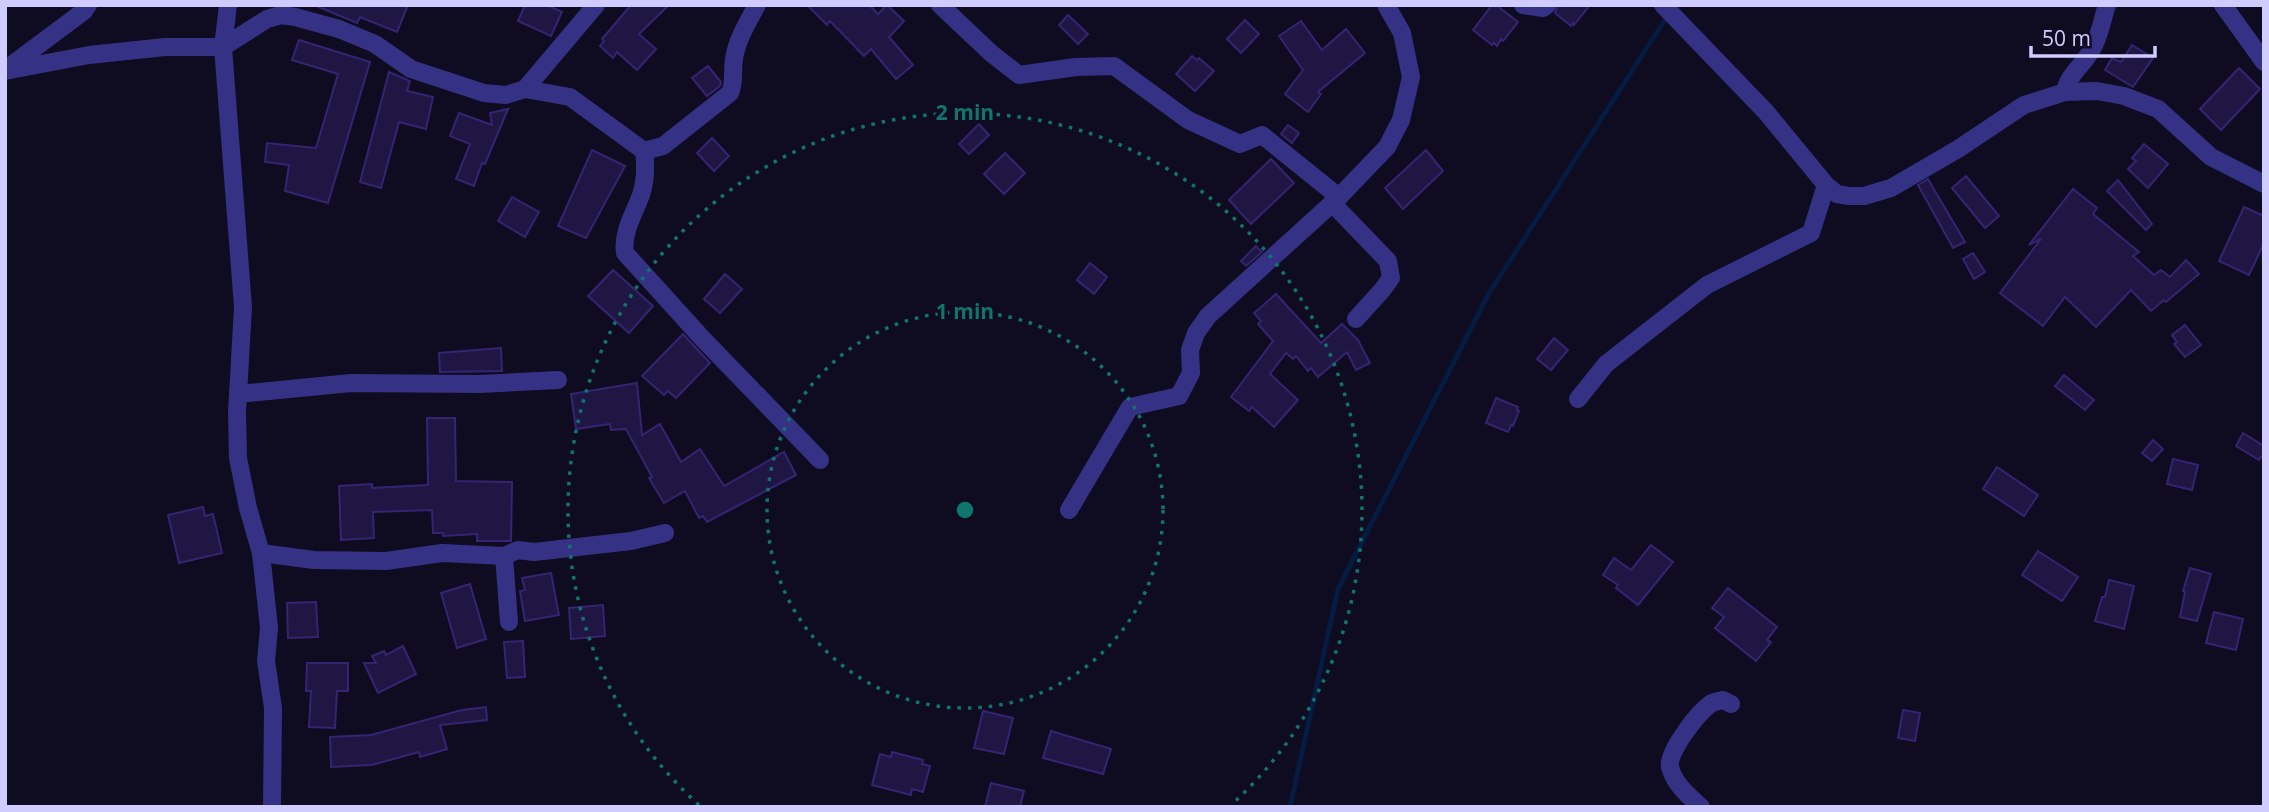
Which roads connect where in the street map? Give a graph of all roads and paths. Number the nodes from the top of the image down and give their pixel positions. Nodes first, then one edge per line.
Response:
1 (88, 5) edge
2 (228, 5) edge
3 (596, 5) edge
4 (757, 5) edge
5 (940, 5) edge
6 (1386, 5) edge
7 (1523, 5) edge
8 (1547, 5) edge
9 (1663, 5) edge
10 (2107, 5) edge
11 (2222, 5) edge
12 (223, 47) junction
13 (2264, 62) edge
14 (5, 71) edge
15 (525, 89) junction
16 (2065, 92) junction
17 (644, 151) junction
18 (2264, 184) edge
19 (1826, 185) junction
20 (1336, 200) junction
21 (1356, 319) dead end
22 (558, 380) dead end
23 (238, 394) junction
24 (1578, 399) dead end
25 (820, 460) dead end
26 (1069, 510) dead end
27 (665, 533) dead end
28 (261, 553) junction
29 (504, 556) junction
30 (509, 622) dead end
31 (1731, 704) dead end
32 (272, 807) edge
33 (1702, 807) edge

1 - 14 street
2 - 12 street
3 - 15 street
4 - 17 street
5 - 20 street
6 - 20 street
7 - 8 street
9 - 19 street
10 - 16 street
11 - 13 street
12 - 14 street
12 - 15 street
12 - 23 street
15 - 17 street
16 - 18 street
16 - 19 street
17 - 25 street
19 - 24 street
20 - 21 street
20 - 26 street
22 - 23 street
23 - 28 street
27 - 29 street
28 - 29 street
28 - 32 street
29 - 30 street
31 - 33 street

